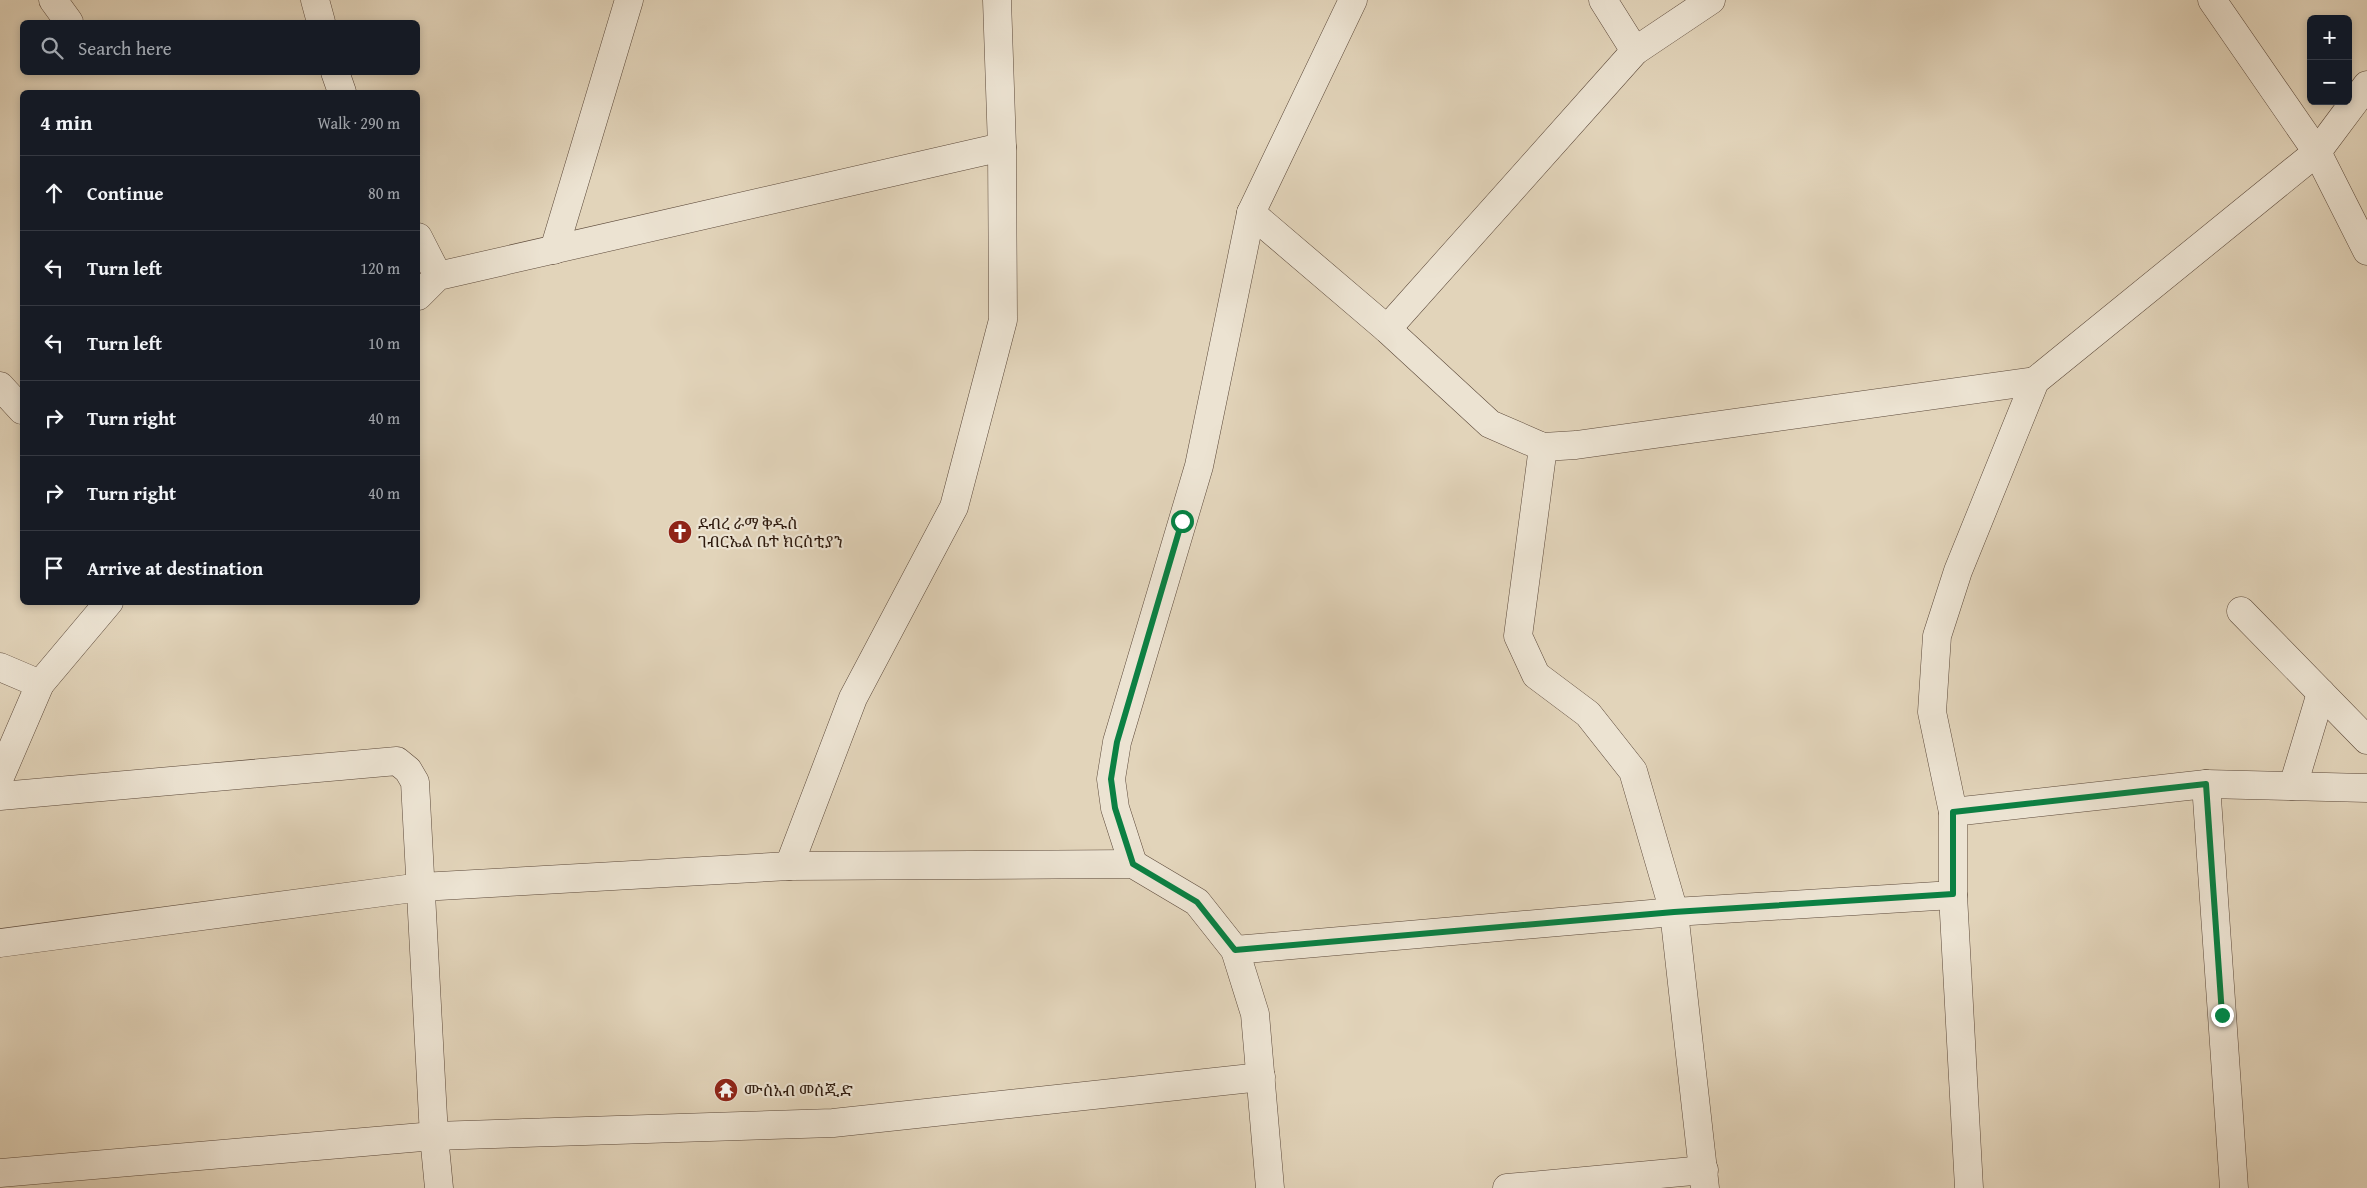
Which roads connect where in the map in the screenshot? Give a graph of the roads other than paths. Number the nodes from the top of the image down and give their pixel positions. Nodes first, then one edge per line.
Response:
1 (53, 0) edge
2 (315, 0) edge
3 (629, 0) edge
4 (997, 0) edge
5 (1353, 0) edge
6 (1603, 0) edge
7 (1711, 0) edge
8 (2212, 0) edge
9 (68, 20) edge
10 (320, 20) edge
11 (1636, 51) junction
12 (2367, 85) edge
13 (1002, 147) junction
14 (2317, 152) junction
15 (1251, 212) junction
16 (420, 241) edge
17 (554, 250) junction
18 (2367, 252) edge
19 (438, 276) junction
20 (420, 294) edge
21 (1386, 328) junction
22 (2035, 381) junction
23 (0, 386) edge
24 (20, 408) edge
25 (1542, 447) junction
26 (106, 605) edge
27 (2241, 611) dead end
28 (0, 667) edge
29 (40, 684) junction
30 (2321, 693) junction
31 (2367, 740) edge
32 (0, 777) edge
33 (2206, 784) junction
34 (2293, 786) junction
35 (2367, 788) edge
36 (0, 796) edge
37 (1953, 812) junction
38 (1133, 864) junction
39 (788, 866) junction
40 (421, 887) junction
41 (1953, 894) junction
42 (1674, 912) junction
43 (0, 943) edge
44 (1235, 950) junction
45 (1262, 1077) junction
46 (434, 1136) junction
47 (0, 1173) edge
48 (1704, 1179) edge
49 (439, 1188) edge
50 (1270, 1188) edge
51 (1507, 1188) edge
52 (1969, 1188) edge
53 (2234, 1188) edge

1 - 9 street
2 - 10 street
3 - 17 street
4 - 13 street
5 - 15 street
6 - 11 street
7 - 11 street
8 - 14 street
11 - 21 street
12 - 14 street
13 - 17 street
13 - 39 street
14 - 18 street
14 - 22 street
15 - 21 street
15 - 38 street
16 - 19 street
17 - 19 street
19 - 20 street
21 - 25 street
22 - 25 street
22 - 37 street
23 - 24 street
25 - 42 street
26 - 29 street
27 - 30 street
28 - 29 street
29 - 32 street
30 - 31 street
30 - 34 street
33 - 34 street
33 - 37 street
33 - 53 street
34 - 35 street
36 - 40 street
37 - 41 street
38 - 39 street
38 - 44 street
39 - 40 street
40 - 43 street
40 - 46 street
41 - 42 street
41 - 52 street
42 - 44 street
42 - 48 street
44 - 45 street
45 - 46 street
45 - 50 street
46 - 47 street
46 - 49 street
48 - 51 street

